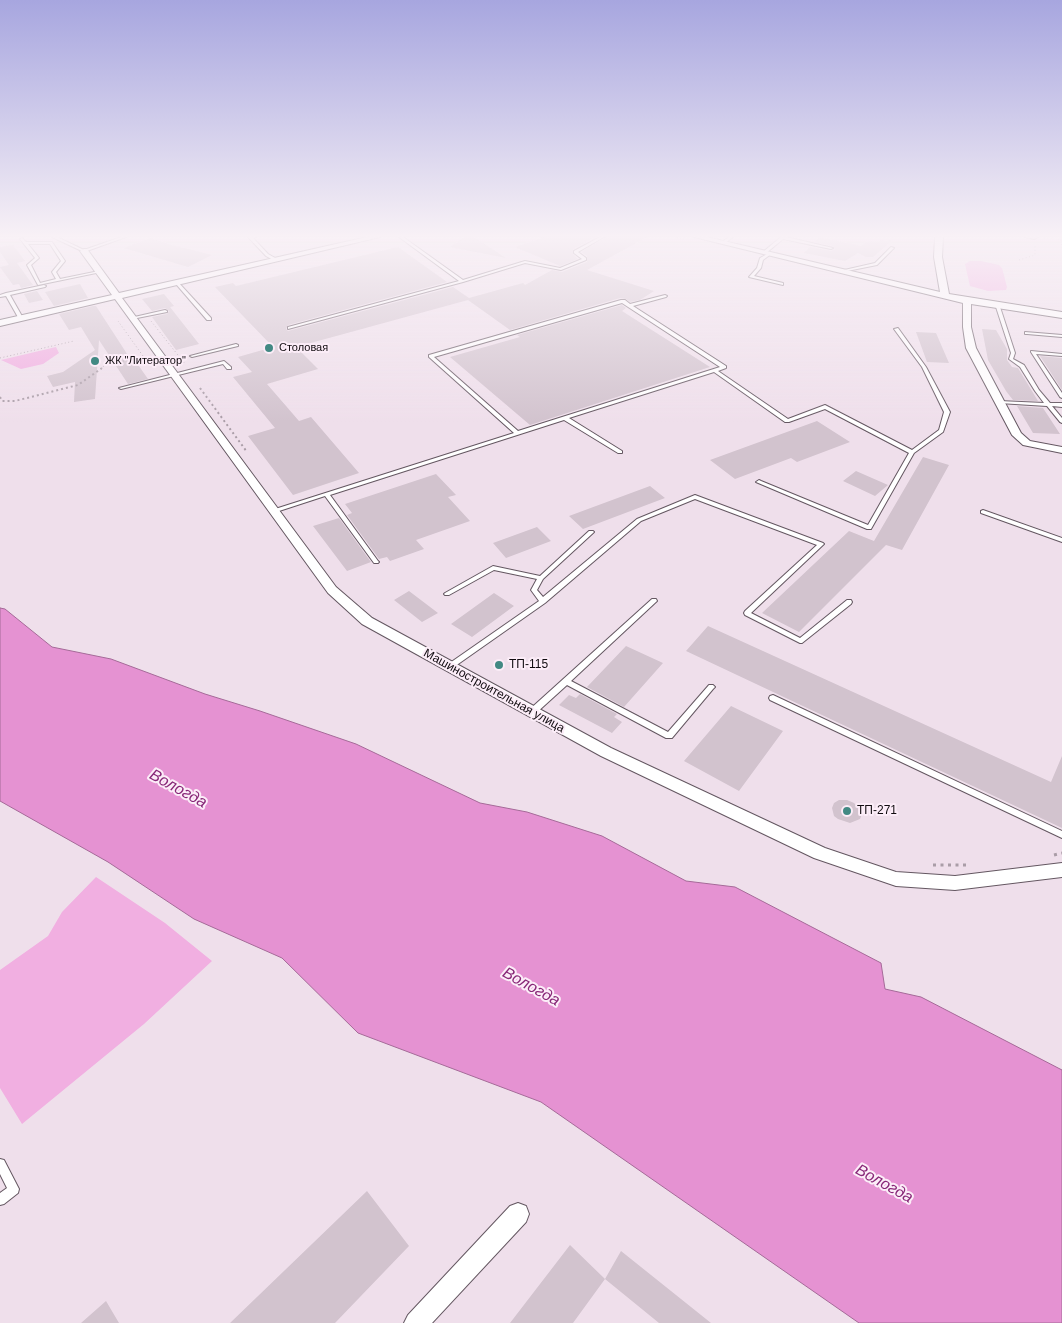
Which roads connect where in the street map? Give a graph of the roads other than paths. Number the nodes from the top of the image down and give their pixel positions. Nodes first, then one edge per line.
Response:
1 (10, 299) edge
2 (109, 299) edge
3 (118, 299) edge
4 (191, 299) edge
5 (397, 299) edge
6 (655, 299) edge
7 (957, 299) edge
8 (967, 301) junction
9 (631, 305) junction
10 (998, 306) junction
11 (165, 311) dead end
12 (1062, 315) edge
13 (21, 318) junction
14 (132, 318) junction
15 (209, 319) dead end
16 (0, 323) edge
17 (290, 328) dead end
18 (896, 330) dead end
19 (1027, 333) dead end
20 (1062, 336) edge
21 (236, 345) dead end
22 (215, 350) junction
23 (1062, 355) edge
24 (192, 356) dead end
25 (224, 362) junction
26 (230, 368) dead end
27 (714, 370) junction
28 (174, 375) junction
29 (121, 388) dead end
30 (1062, 397) edge
31 (999, 402) junction
32 (1048, 404) junction
33 (1062, 405) edge
34 (565, 418) junction
35 (1062, 421) edge
36 (517, 433) junction
37 (1062, 450) edge
38 (620, 452) dead end
39 (912, 452) junction
40 (759, 482) dead end
41 (327, 495) junction
42 (274, 511) junction
43 (984, 512) dead end
44 (591, 532) dead end
45 (1062, 540) edge
46 (376, 562) dead end
47 (541, 578) junction
48 (447, 594) dead end
49 (543, 601) junction
50 (654, 601) dead end
51 (849, 602) dead end
52 (449, 667) junction
53 (566, 682) junction
54 (711, 688) dead end
55 (773, 698) dead end
56 (532, 712) junction
57 (1062, 835) edge
58 (1062, 870) edge
59 (0, 1164) edge
60 (0, 1200) edge
61 (518, 1214) dead end
62 (416, 1323) edge

1 - 13 lane
2 - 13 street
3 - 14 street, Машиностроительная улица
4 - 15 lane
5 - 17 lane
6 - 9 lane
7 - 8 street
8 - 10 street
8 - 31 street
9 - 27 lane
9 - 36 lane
10 - 12 street
10 - 32 lane
11 - 14 lane
13 - 16 street
14 - 28 street, Машиностроительная улица
18 - 39 lane
19 - 20 lane
21 - 22 lane
22 - 24 lane
22 - 25 lane
23 - 30 lane
25 - 26 lane
25 - 28 lane
27 - 34 lane
27 - 39 lane
28 - 29 lane
28 - 42 street, Машиностроительная улица
31 - 32 lane
31 - 37 street
32 - 33 lane
32 - 35 lane
34 - 36 lane
34 - 38 lane
36 - 41 lane
39 - 40 lane
41 - 42 lane
41 - 46 lane
42 - 52 street, Машиностроительная улица
43 - 45 lane
44 - 47 lane
47 - 48 lane
47 - 49 lane
49 - 51 lane
49 - 52 lane
50 - 53 lane
52 - 56 street, Машиностроительная улица
53 - 54 lane
53 - 56 lane
55 - 57 lane
56 - 58 street, Машиностроительная улица
59 - 60 lane
61 - 62 street

